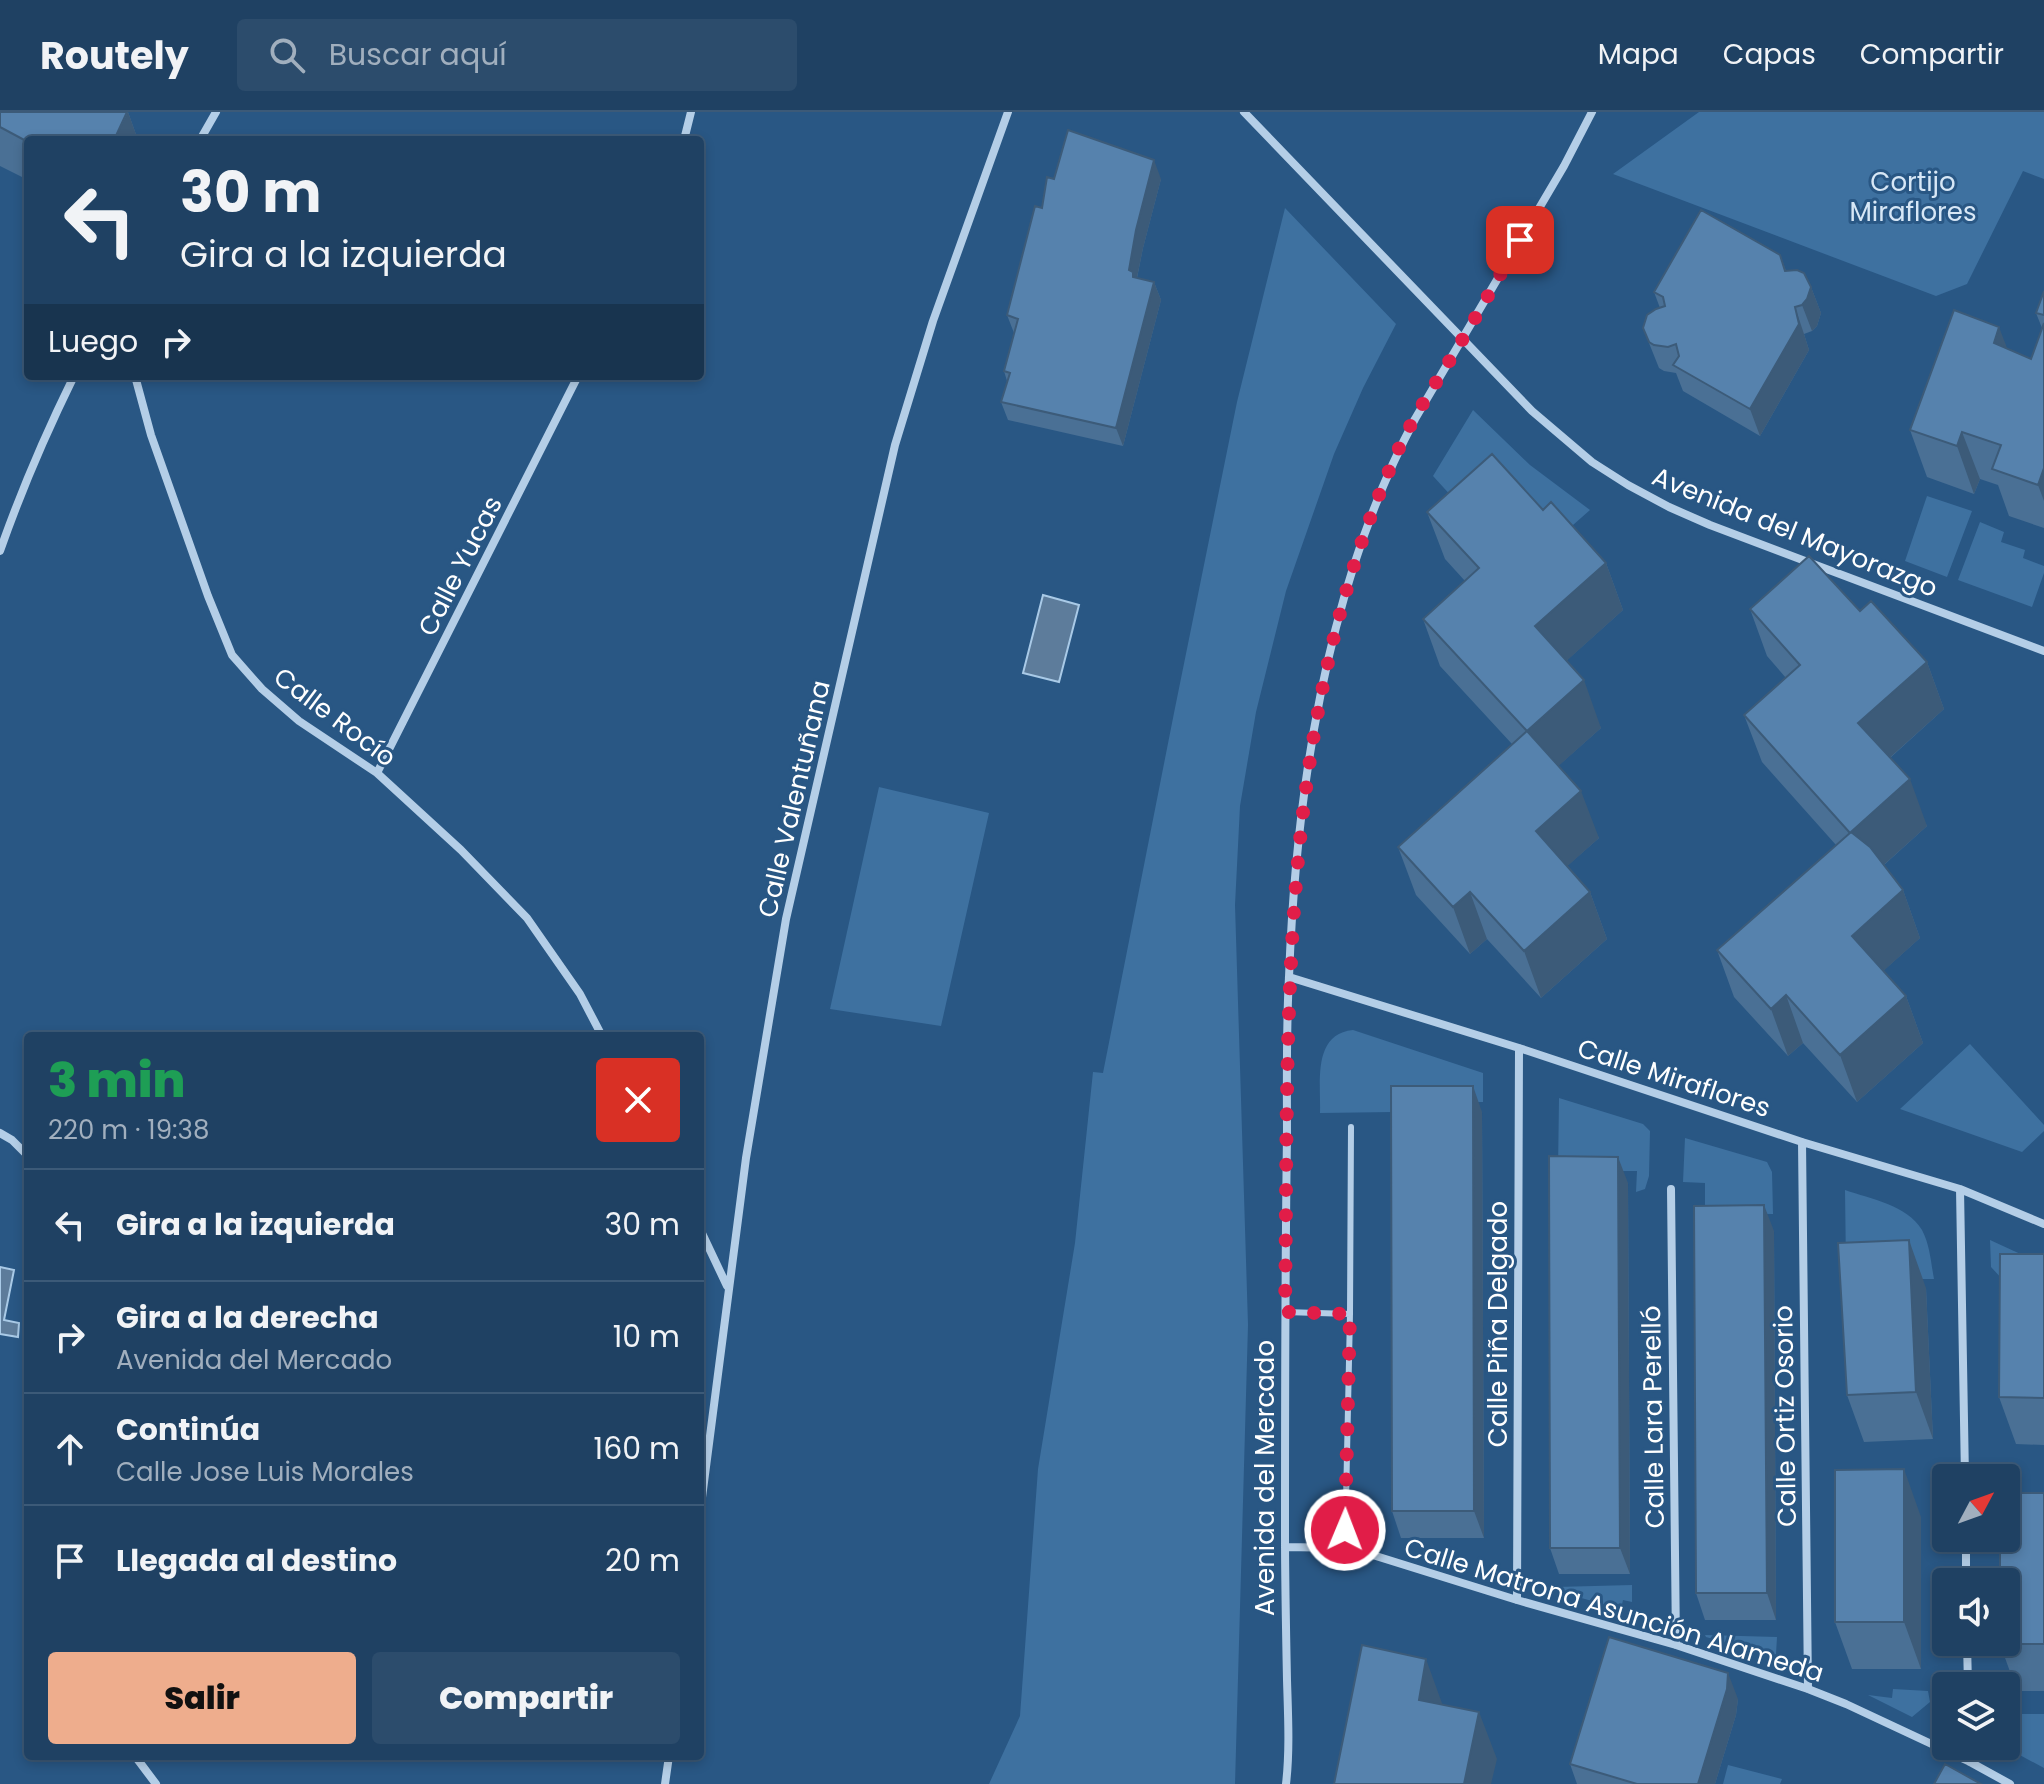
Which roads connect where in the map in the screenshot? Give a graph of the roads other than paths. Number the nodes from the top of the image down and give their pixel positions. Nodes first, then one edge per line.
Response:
1 (216, 112) edge
2 (691, 112) edge
3 (1008, 112) edge
4 (1244, 112) edge
5 (1592, 112) edge
6 (202, 136) edge
7 (685, 136) edge
8 (1462, 340) junction
9 (72, 380) edge
10 (136, 380) edge
11 (576, 380) edge
12 (0, 551) edge
13 (2044, 651) edge
14 (377, 773) junction
15 (1289, 977) junction
16 (600, 1032) edge
17 (1519, 1048) junction
18 (1351, 1127) dead end
19 (0, 1133) edge
20 (1802, 1142) junction
21 (24, 1152) edge
22 (1671, 1189) dead end
23 (1960, 1189) junction
24 (2044, 1224) edge
25 (704, 1237) edge
26 (728, 1288) junction
27 (1285, 1312) junction
28 (1350, 1314) junction
29 (1965, 1464) edge
30 (704, 1481) edge
31 (1285, 1547) junction
32 (1345, 1548) junction
33 (1517, 1600) junction
34 (1676, 1645) junction
35 (1808, 1689) junction
36 (138, 1760) edge
37 (668, 1760) edge
38 (1970, 1762) joint
39 (156, 1784) edge
40 (665, 1784) edge
41 (1286, 1784) edge
42 (2010, 1784) edge

1 - 6 street
2 - 7 street
3 - 26 street, Calle Valentuñana
4 - 8 street, Avenida del Mayorazgo
5 - 8 street, Avenida del Mercado
8 - 13 street, Avenida del Mayorazgo
8 - 15 street, Avenida del Mercado
9 - 12 street
10 - 14 street, Calle Rocío
11 - 14 street, Calle Yucas
14 - 16 street, Calle Rocío
15 - 17 street, Calle Miraflores
15 - 27 street, Avenida del Mercado
17 - 20 street, Calle Miraflores
17 - 33 street, Calle Piña Delgado
18 - 28 lane
19 - 21 street
20 - 23 street, Calle Miraflores
20 - 35 street, Calle Ortiz Osorio
22 - 34 street, Calle Lara Perelló
23 - 24 street, Calle Miraflores
23 - 29 street
25 - 26 street
26 - 30 street, Calle Valentuñana
27 - 28 lane
27 - 31 street, Avenida del Mercado
28 - 32 lane
31 - 32 street, Calle Matrona Asunción Alameda
31 - 41 street, Avenida del Mercado
32 - 33 street, Calle Matrona Asunción Alameda
33 - 34 street, Calle Matrona Asunción Alameda
34 - 35 street, Calle Matrona Asunción Alameda
35 - 38 street, Calle Matrona Asunción Alameda
36 - 39 street
37 - 40 street
38 - 42 street, Calle Matrona Asunción Alameda

